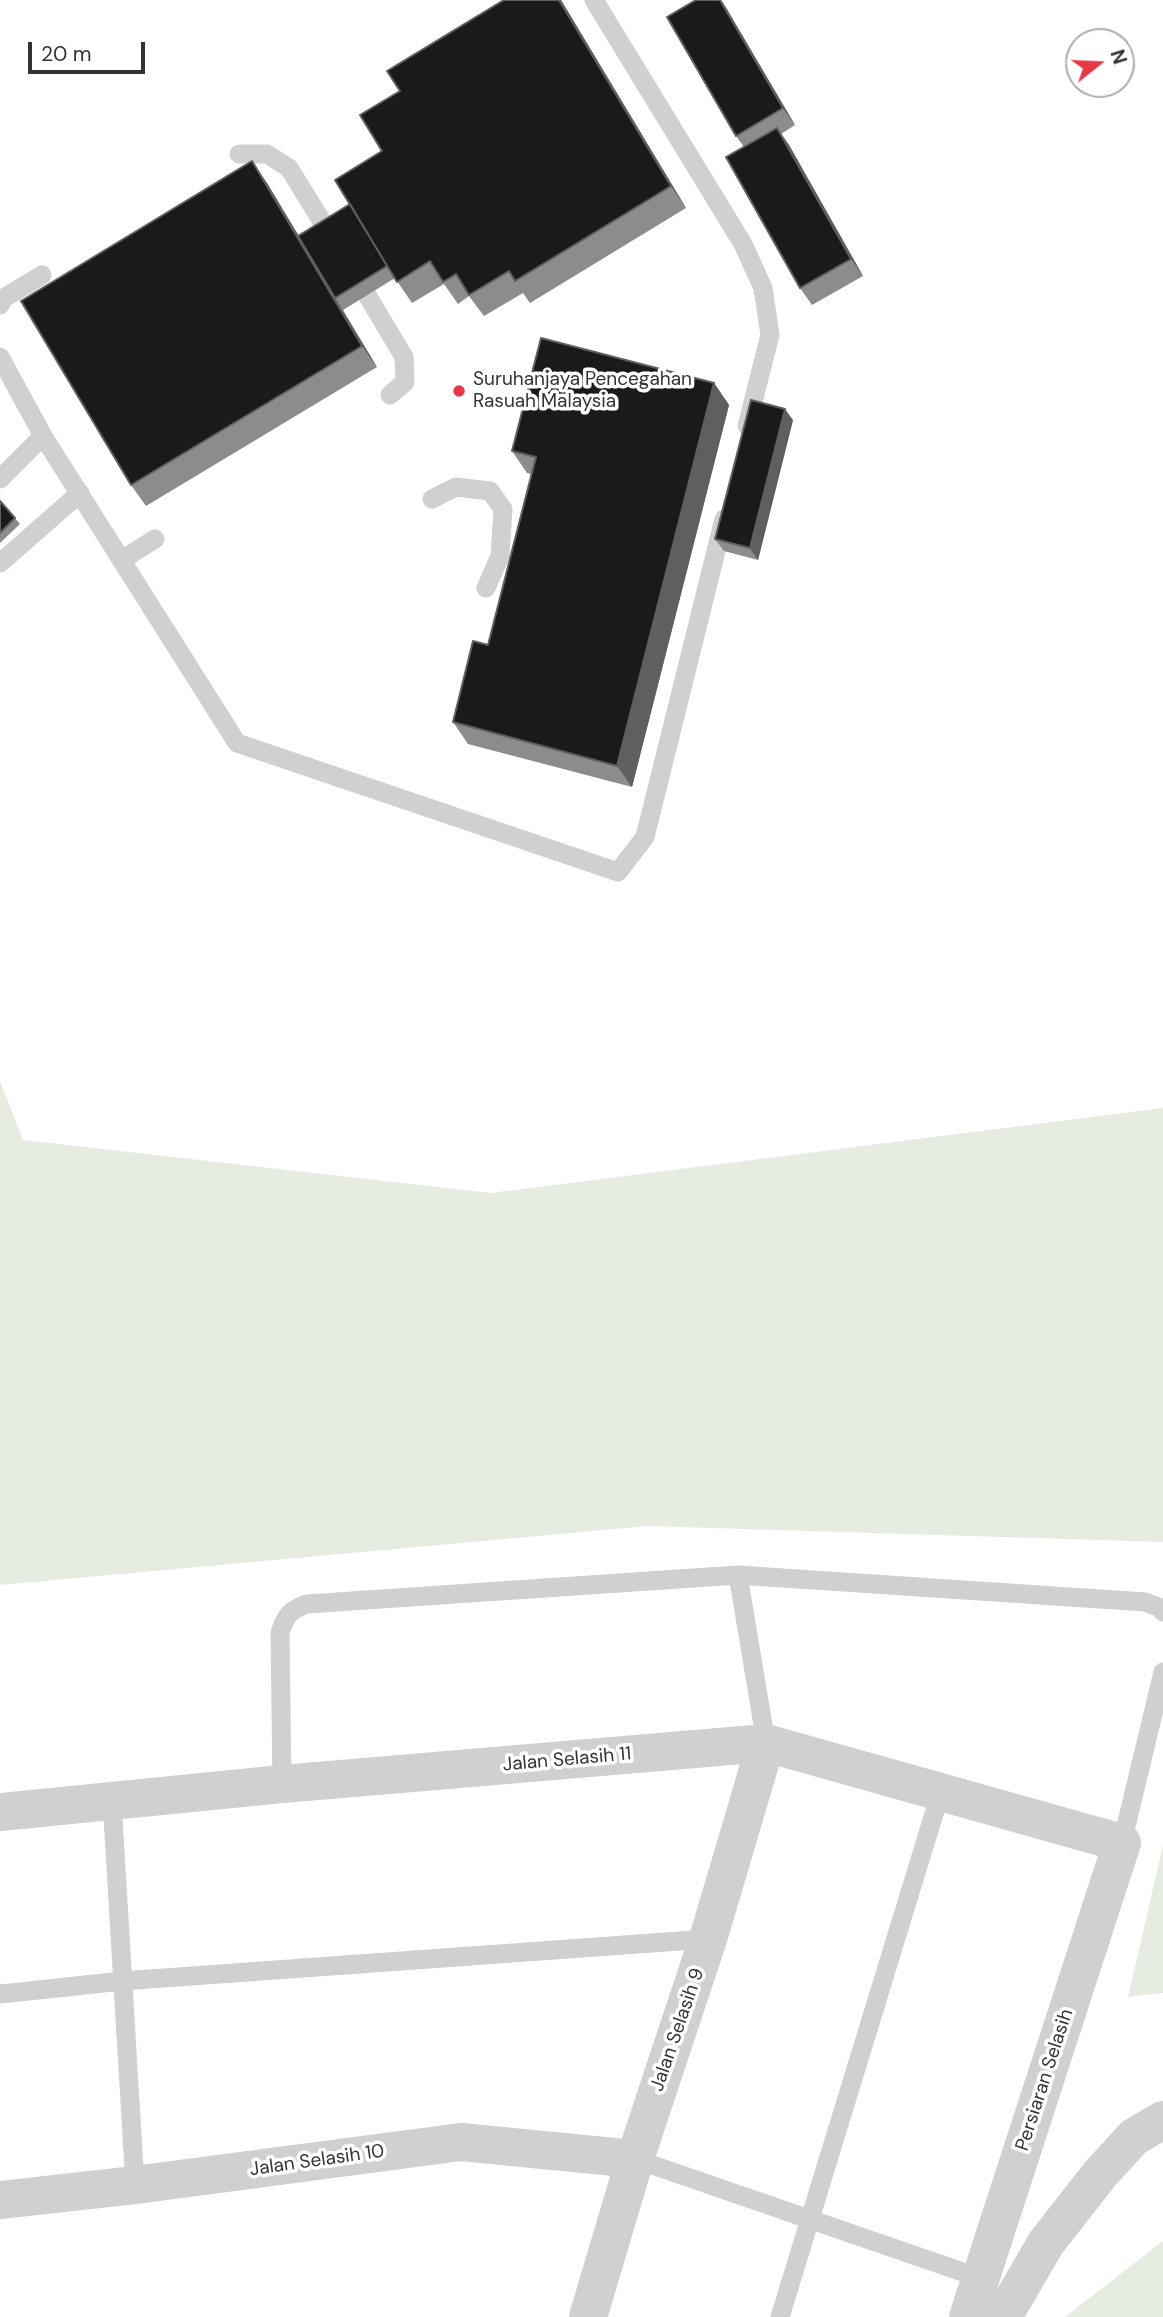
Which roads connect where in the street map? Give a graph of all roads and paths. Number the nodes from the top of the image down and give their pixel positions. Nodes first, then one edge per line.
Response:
1 (594, 0) edge
2 (239, 154) dead end
3 (329, 233) edge
4 (42, 275) dead end
5 (367, 295) edge
6 (0, 305) edge
7 (0, 357) edge
8 (390, 395) dead end
9 (43, 436) junction
10 (744, 440) edge
11 (0, 479) edge
12 (80, 493) junction
13 (432, 499) dead end
14 (727, 507) edge
15 (155, 539) dead end
16 (122, 559) junction
17 (0, 563) edge
18 (486, 588) dead end
19 (738, 1575) junction
20 (1163, 1612) edge
21 (1163, 1672) edge
22 (766, 1743) junction
23 (282, 1784) junction
24 (941, 1791) junction
25 (112, 1801) junction
26 (0, 1812) edge
27 (1122, 1843) junction
28 (708, 1938) junction
29 (122, 1981) junction
30 (0, 1994) edge
31 (1163, 2120) edge
32 (635, 2159) junction
33 (135, 2185) junction
34 (0, 2200) edge
35 (811, 2221) junction
36 (980, 2278) junction
37 (588, 2317) edge
38 (780, 2317) edge
39 (968, 2317) edge
40 (1003, 2317) edge

1 - 10 lane
2 - 3 lane
4 - 6 lane
5 - 8 lane
7 - 9 lane
9 - 11 lane
9 - 12 lane
12 - 16 lane
12 - 17 lane
13 - 18 lane
14 - 16 lane
15 - 16 lane
19 - 20 lane
19 - 22 lane
19 - 23 lane
21 - 27 lane
22 - 23 street, Jalan Selasih 11
22 - 24 street, Jalan Selasih 11
22 - 28 street, Jalan Selasih 9
23 - 25 street, Jalan Selasih 11
24 - 27 street, Jalan Selasih 11
24 - 35 lane
25 - 26 street, Jalan Selasih 11
25 - 29 lane
27 - 36 street, Persiaran Selasih
28 - 29 lane
28 - 32 street, Jalan Selasih 9
29 - 30 lane
29 - 33 lane
31 - 40 street
32 - 33 street, Jalan Selasih 10
32 - 35 lane
32 - 37 street, Jalan Selasih 9
33 - 34 street, Jalan Selasih 10
35 - 36 lane
35 - 38 lane
36 - 39 street, Persiaran Selasih

